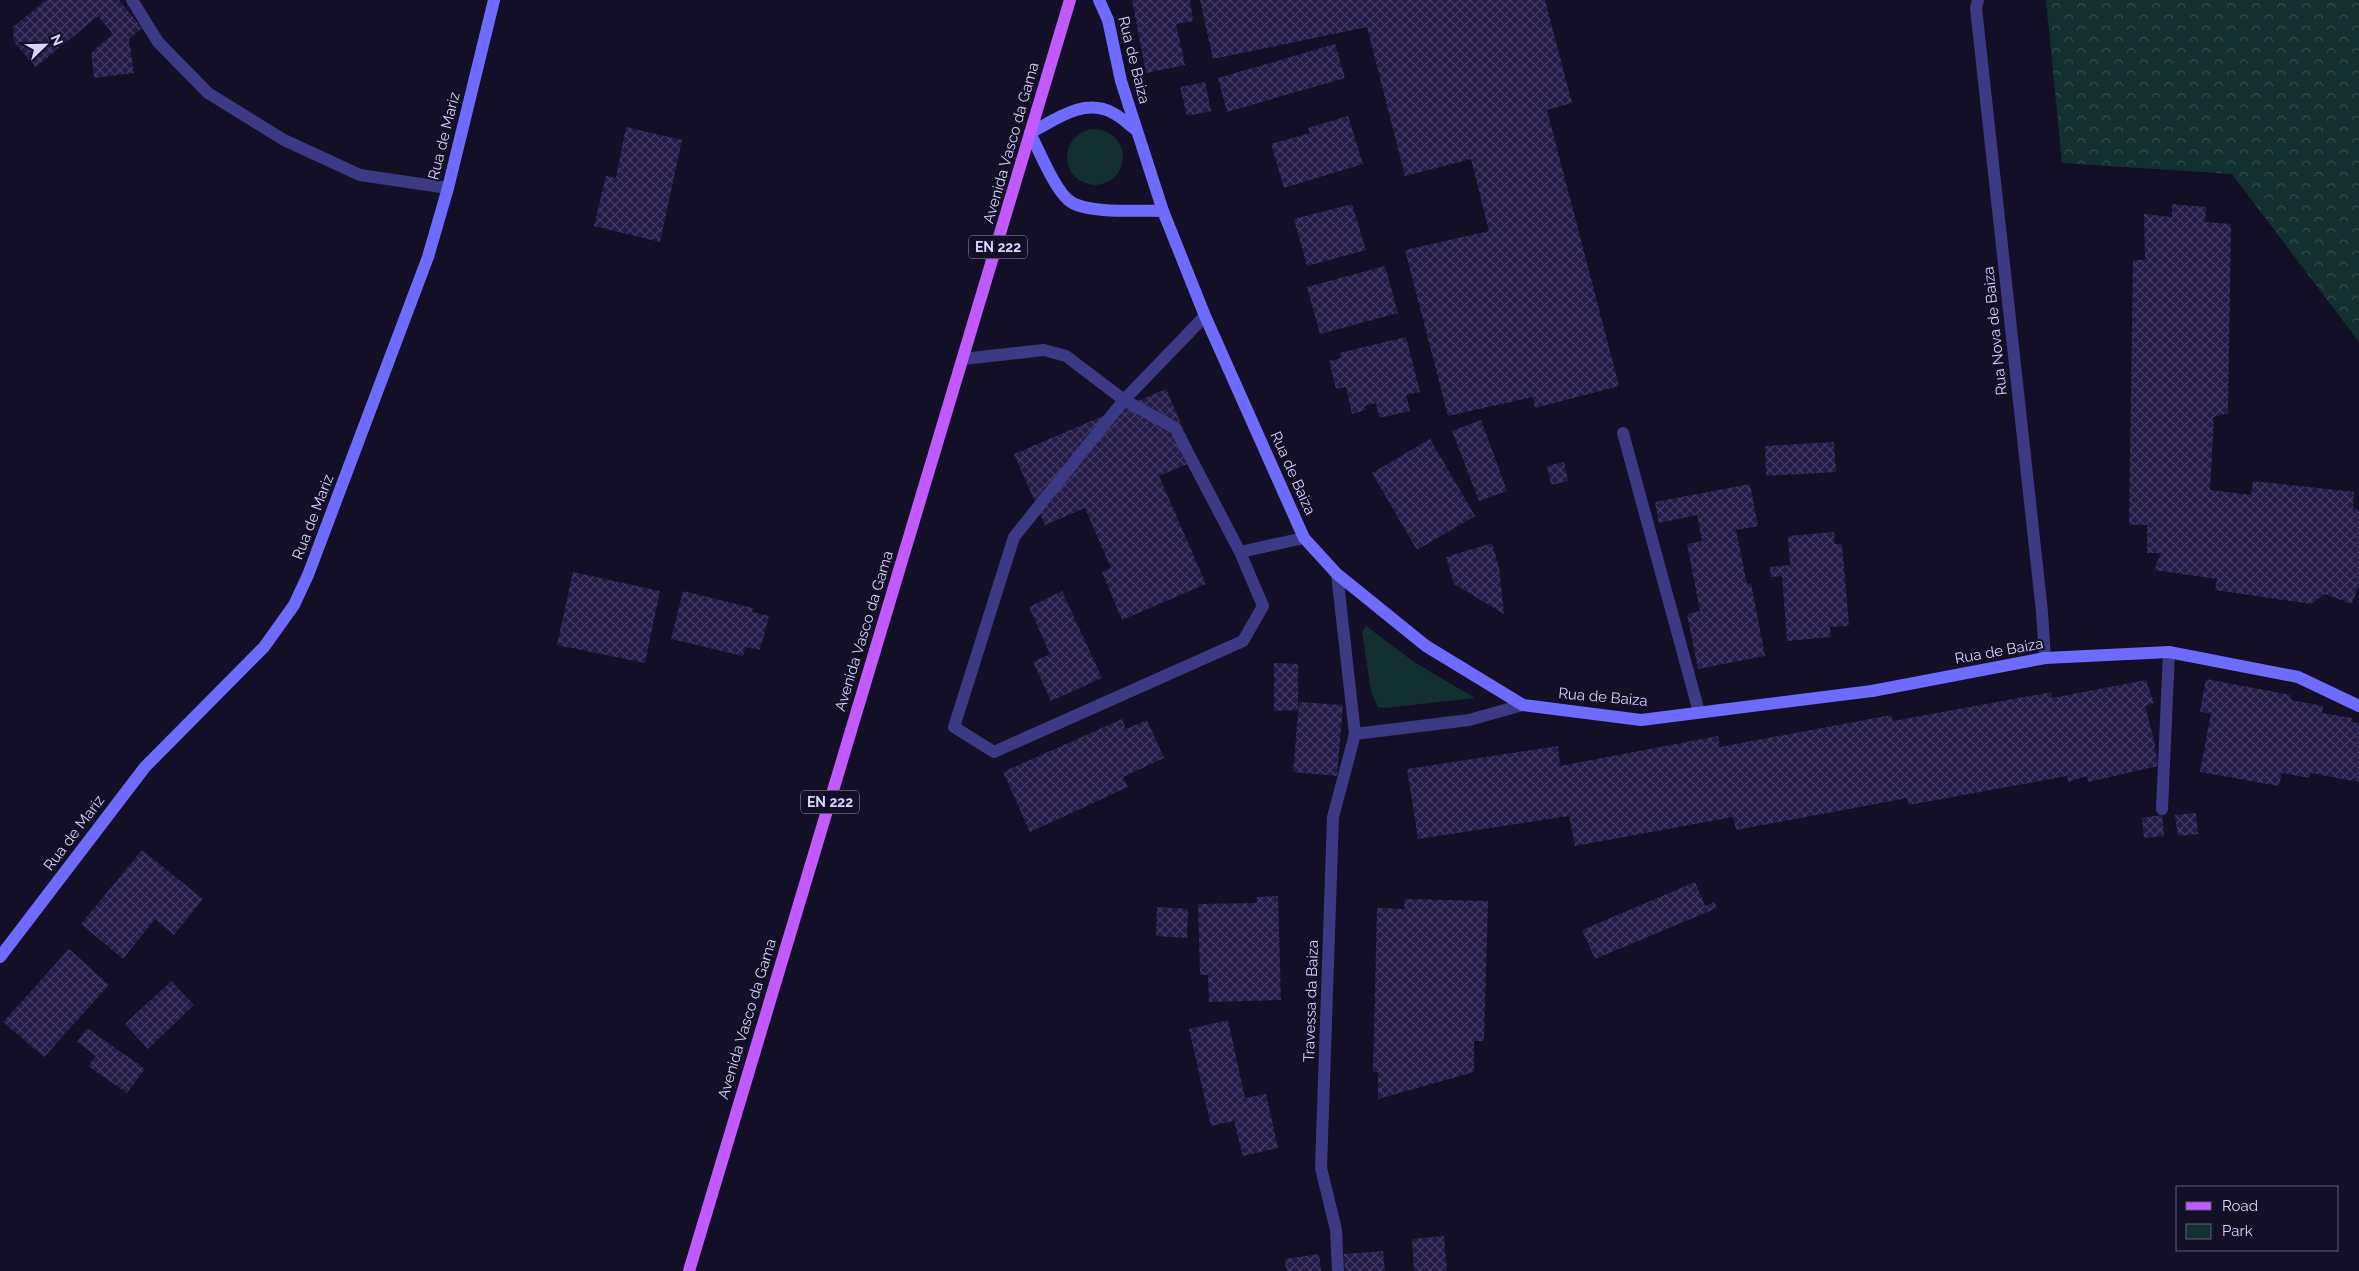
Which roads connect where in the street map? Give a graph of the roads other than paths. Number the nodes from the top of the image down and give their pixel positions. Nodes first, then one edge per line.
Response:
1 (132, 0) edge
2 (494, 0) edge
3 (1070, 0) edge
4 (1099, 0) edge
5 (1978, 0) edge
6 (1135, 129) junction
7 (1030, 133) junction
8 (448, 188) junction
9 (1163, 211) junction
10 (1205, 316) junction
11 (963, 359) junction
12 (1124, 400) junction
13 (1622, 433) dead end
14 (1304, 538) junction
15 (1240, 552) junction
16 (1337, 574) junction
17 (2169, 652) junction
18 (2045, 658) junction
19 (1523, 705) junction
20 (2359, 706) edge
21 (1699, 712) junction
22 (1355, 734) junction
23 (2162, 809) dead end
24 (0, 957) edge
25 (689, 1271) edge
26 (1338, 1271) edge

1 - 8 street
2 - 8 street, Rua de Mariz
3 - 7 main road, Avenida Vasco da Gama / EN 222
4 - 6 street, Rua de Baiza
5 - 18 street, Rua Nova de Baiza
6 - 7 street, Rua de Baiza
6 - 9 street, Rua de Baiza
7 - 9 street
7 - 11 main road, Avenida Vasco da Gama / EN 222
8 - 24 street, Rua de Mariz
9 - 10 street, Rua de Baiza
10 - 12 street
10 - 14 street, Rua de Baiza
11 - 12 street
11 - 25 main road, Avenida Vasco da Gama / EN 222
12 - 15 street
12 - 15 street
13 - 21 street
14 - 15 street
14 - 16 street, Rua de Baiza
16 - 19 street, Rua de Baiza
16 - 22 street, Travessa da Baiza
17 - 18 street, Rua de Baiza
17 - 20 street, Rua de Baiza
17 - 23 street
18 - 21 street, Rua de Baiza
19 - 21 street, Rua de Baiza
19 - 22 street
22 - 26 street, Travessa da Baiza

